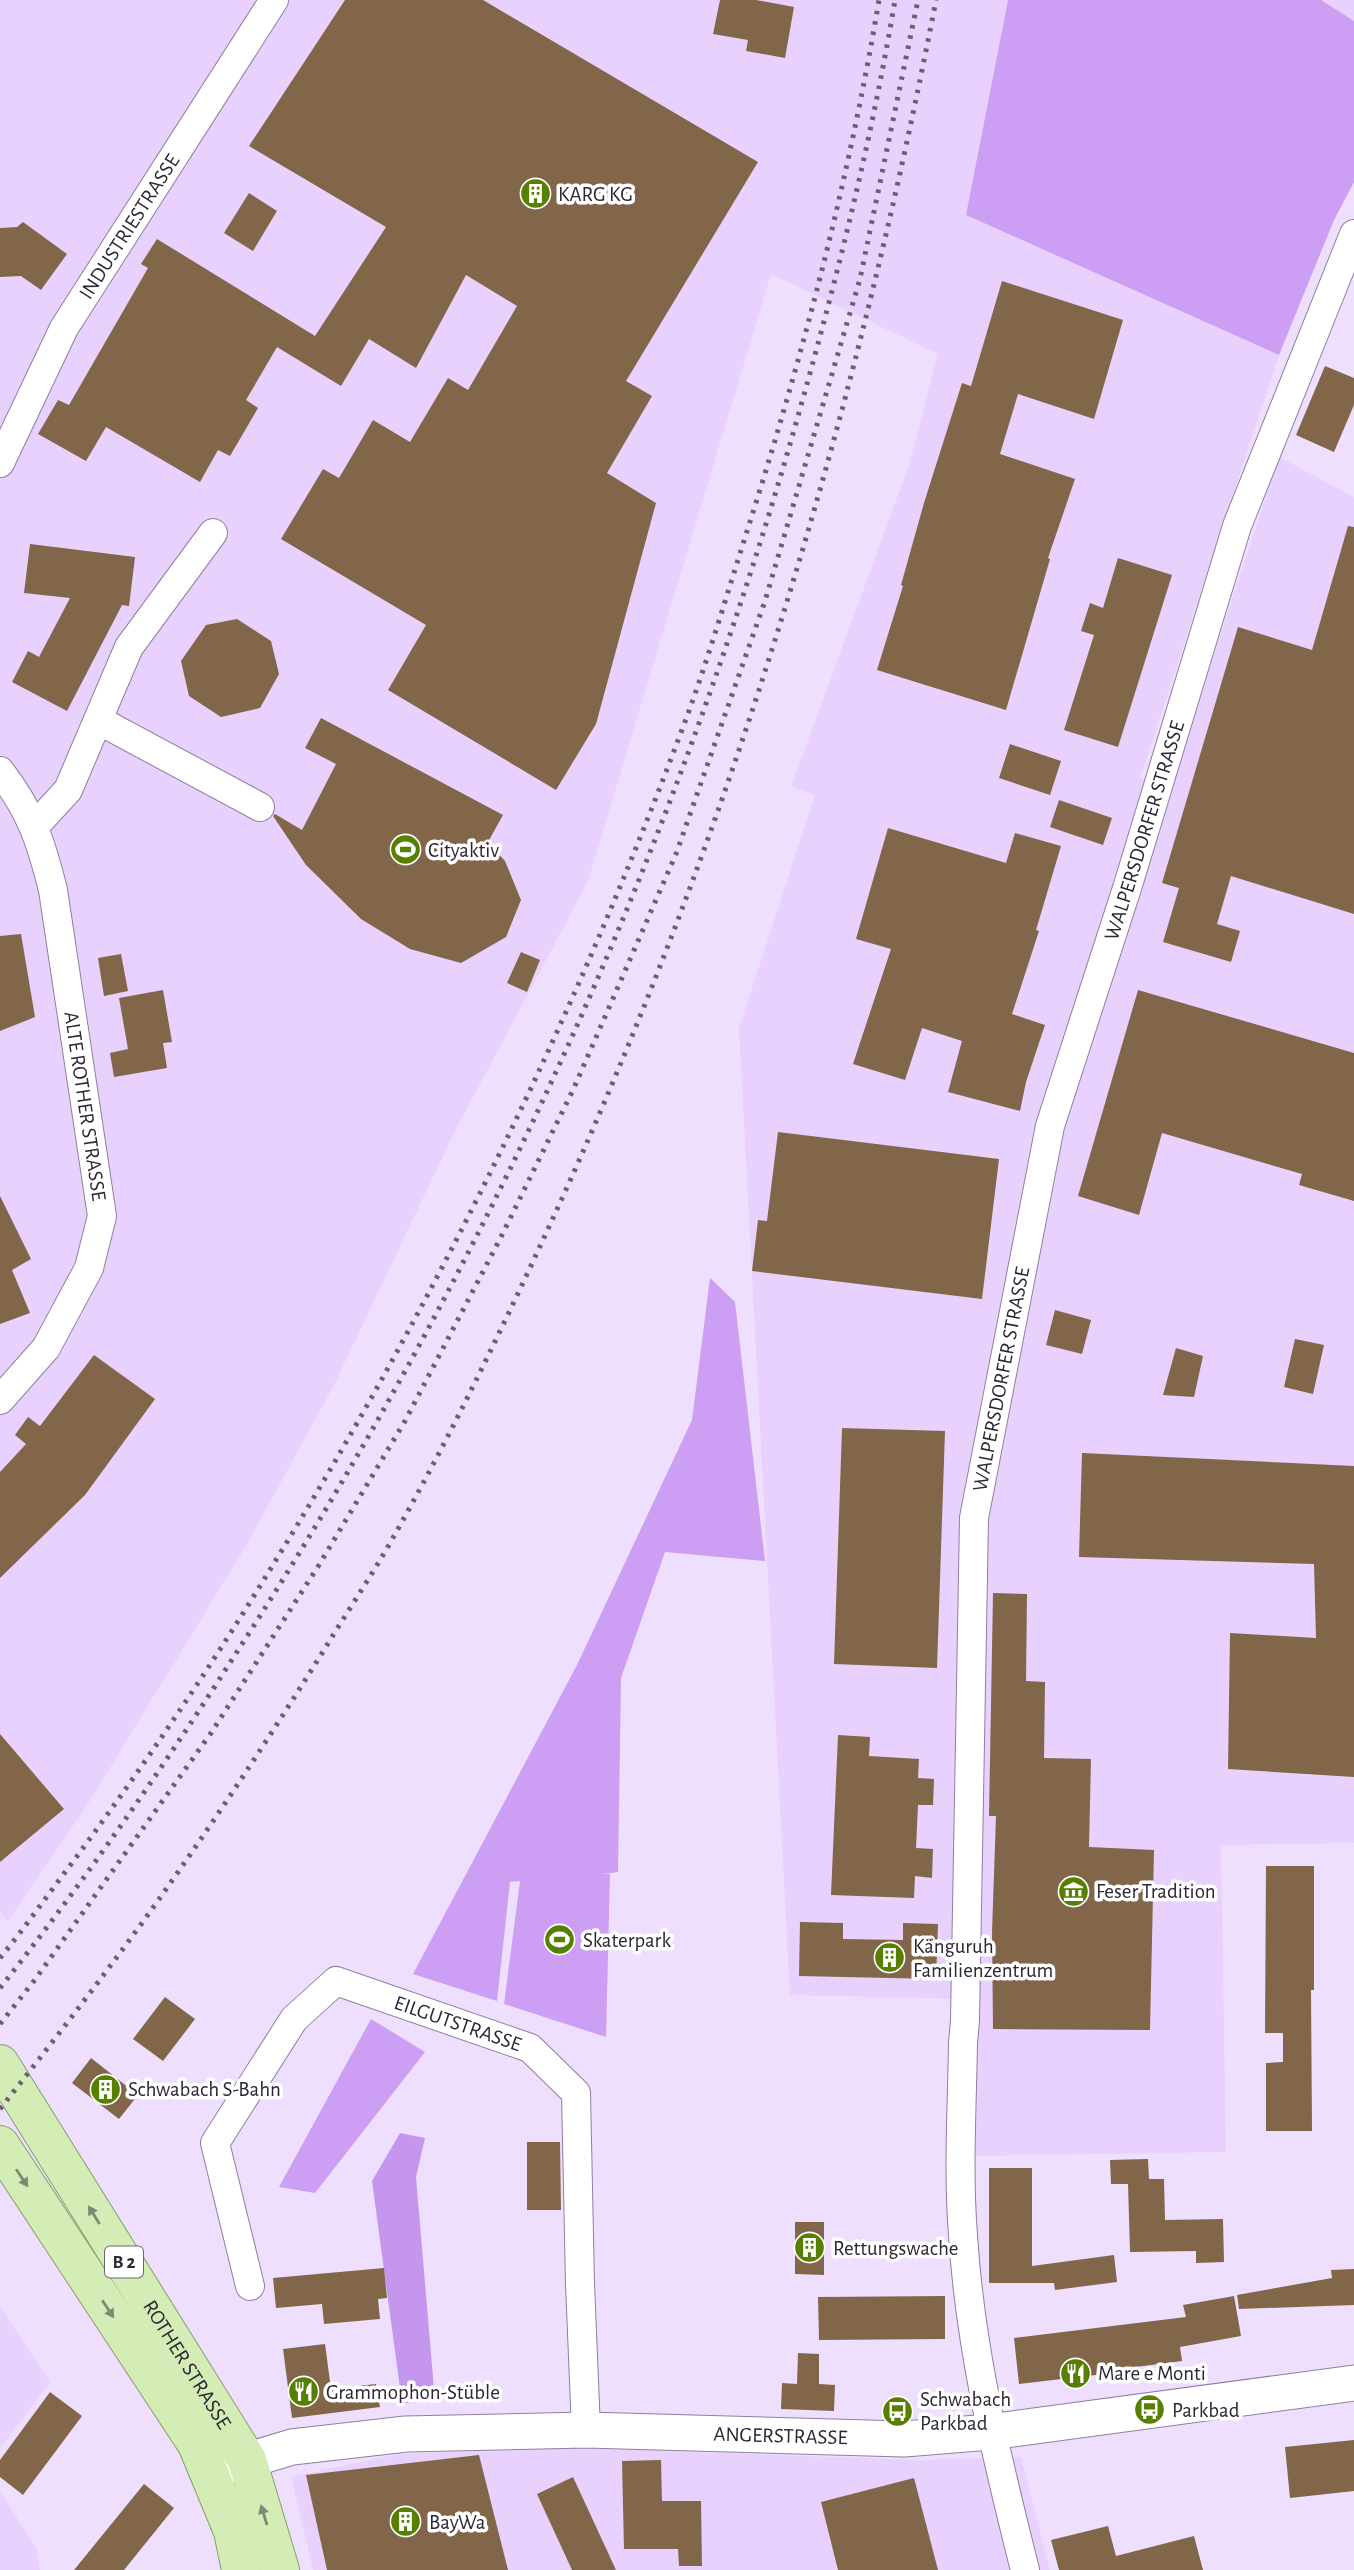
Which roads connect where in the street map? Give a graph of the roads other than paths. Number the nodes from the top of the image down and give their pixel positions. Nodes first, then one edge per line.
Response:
1 (274, 0) edge
2 (1352, 243) edge
3 (0, 463) edge
4 (213, 533) dead end
5 (98, 720) junction
6 (0, 771) edge
7 (260, 807) dead end
8 (34, 827) junction
9 (0, 1400) edge
10 (0, 2064) edge
11 (0, 2146) edge
12 (250, 2286) dead end
13 (1354, 2383) edge
14 (586, 2430) junction
15 (990, 2432) junction
16 (247, 2459) junction
17 (208, 2472) junction
18 (241, 2570) edge
19 (280, 2570) edge
20 (1025, 2570) edge

1 - 3 street, INDUSTRIESTRASSE
2 - 15 street, WALPERSDORFER STRASSE
4 - 5 street
5 - 7 street
5 - 8 street
6 - 8 street, ALTE ROTHER STRASSE
8 - 9 street, ALTE ROTHER STRASSE
16 -> 10 main road, ROTHER STRASSE / B 2
11 -> 17 main road, ROTHER STRASSE / B 2
12 - 14 street, EILGUTSTRASSE
13 - 15 street, ANGERSTRASSE
14 - 15 street, ANGERSTRASSE
14 - 16 street, ANGERSTRASSE
15 - 20 street, WALPERSDORFER STRASSE
16 - 17 street, ANGERSTRASSE
19 -> 16 main road, ROTHER STRASSE / B 2
17 - 18 main road, ROTHER STRASSE / B 2

